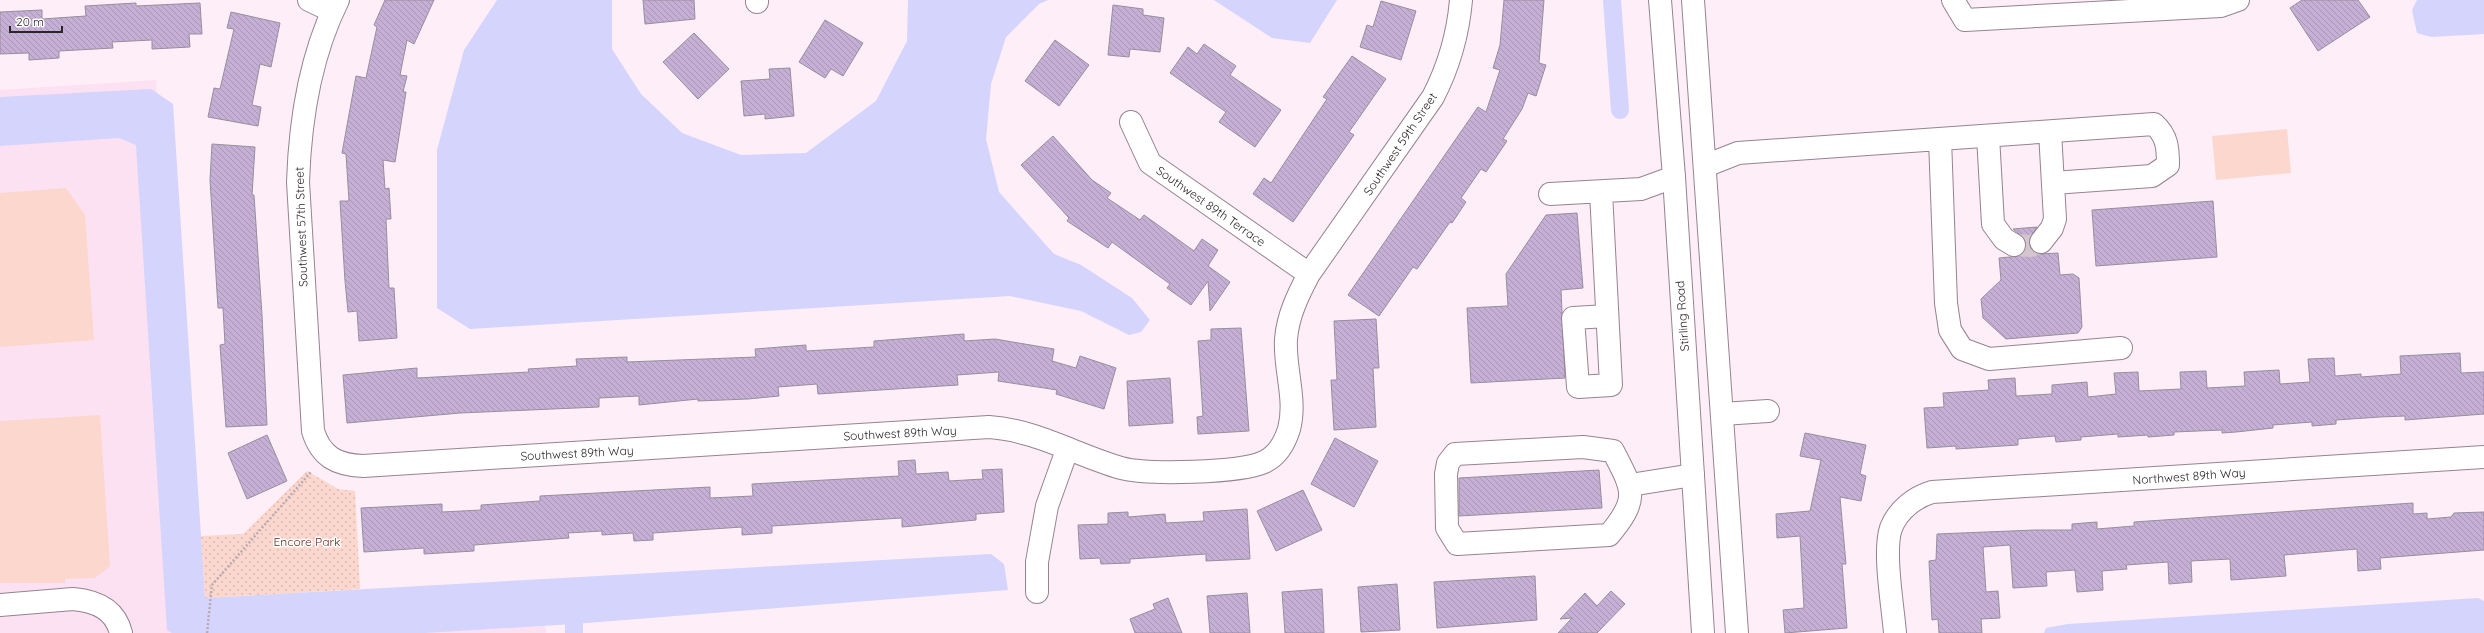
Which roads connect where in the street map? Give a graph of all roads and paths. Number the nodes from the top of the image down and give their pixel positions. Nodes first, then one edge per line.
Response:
1 (309, 0) edge
2 (1461, 0) edge
3 (1660, 0) edge
4 (1694, 0) edge
5 (1953, 0) edge
6 (2238, 0) edge
7 (2207, 3) edge
8 (335, 6) edge
9 (1131, 122) dead end
10 (2050, 132) junction
11 (1988, 136) junction
12 (1940, 139) junction
13 (1705, 166) junction
14 (1674, 177) junction
15 (2053, 183) junction
16 (1601, 192) junction
17 (1550, 194) dead end
18 (2041, 242) tunnel mouth
19 (2014, 245) tunnel mouth
20 (1309, 274) junction
21 (1607, 316) junction
22 (2121, 348) dead end
23 (1768, 411) dead end
24 (1722, 414) junction
25 (1067, 450) junction
26 (327, 456) joint
27 (2484, 457) edge
28 (311, 472) dead end
29 (1692, 475) junction
30 (1630, 485) junction
31 (1037, 592) dead end
32 (0, 605) edge
33 (121, 633) edge
34 (207, 633) edge
35 (1703, 633) edge
36 (1737, 633) edge
37 (1895, 633) edge

1 - 8 street
2 - 20 street, Southwest 59th Street
3 - 14 street, Stirling Road
4 - 13 street
5 - 7 street
6 - 7 street
8 - 26 street, Southwest 57th Street
9 - 20 street, Southwest 89th Terrace
10 - 11 street
10 - 15 street
10 - 15 street
11 - 12 street
11 - 19 street
12 - 13 street
12 - 22 street
13 - 14 street
13 - 24 street
14 - 16 street
14 - 29 street, Stirling Road
15 - 18 street
16 - 17 street
16 - 21 street
20 - 25 street, Southwest 89th Way
21 - 21 street
23 - 24 street
24 - 36 street
25 - 26 street, Southwest 89th Way
25 - 31 street
27 - 37 street, Northwest 89th Way
28 - 34 path
29 - 30 street
29 - 35 street, Stirling Road
30 - 30 street
32 - 33 street

